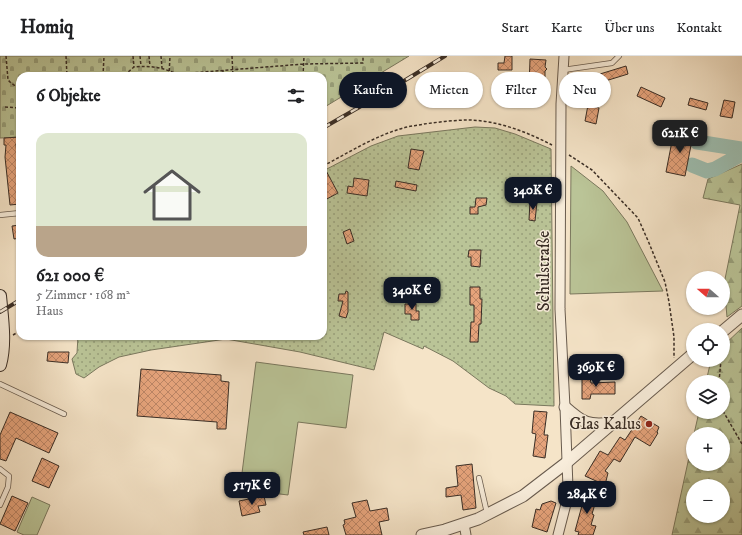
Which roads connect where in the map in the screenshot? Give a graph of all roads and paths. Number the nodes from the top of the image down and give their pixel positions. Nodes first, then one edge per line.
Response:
1 (6, 56) edge
2 (66, 56) edge
3 (104, 56) edge
4 (133, 56) edge
5 (140, 56) edge
6 (150, 56) edge
7 (161, 56) edge
8 (170, 56) edge
9 (232, 56) edge
10 (304, 56) edge
11 (364, 56) edge
12 (564, 56) edge
13 (619, 56) edge
14 (304, 64) junction
15 (141, 66) junction
16 (150, 66) junction
17 (134, 67) junction
18 (162, 68) junction
19 (223, 70) joint
20 (233, 70) junction
21 (563, 70) junction
22 (170, 71) joint
23 (66, 72) edge
24 (103, 72) edge
25 (128, 72) edge
26 (205, 72) edge
27 (304, 72) edge
28 (16, 86) edge
29 (5, 107) dead end
30 (16, 108) edge
31 (561, 150) junction
32 (327, 164) edge
33 (16, 213) edge
34 (0, 215) edge
35 (0, 296) edge
36 (742, 315) edge
37 (730, 325) edge
38 (686, 360) edge
39 (0, 365) edge
40 (674, 370) junction
41 (0, 384) edge
42 (565, 408) junction
43 (64, 414) dead end
44 (728, 419) edge
45 (612, 423) junction
46 (742, 444) edge
47 (566, 463) junction
48 (0, 469) edge
49 (478, 478) dead end
50 (0, 505) edge
51 (487, 515) junction
52 (465, 529) edge
53 (422, 535) edge
54 (558, 535) edge

1 - 28 path
2 - 23 path
3 - 24 path
4 - 17 path
5 - 15 path
6 - 16 path
7 - 18 path
8 - 22 path
9 - 20 path
10 - 14 path
11 - 14 path
12 - 21 street, Schulstraße
13 - 21 lane
14 - 20 path
14 - 27 path
15 - 16 path
15 - 17 path
16 - 18 path
17 - 25 path
18 - 22 path
19 - 20 path
19 - 26 path
21 - 31 street, Schulstraße
29 - 30 path
31 - 32 path
31 - 40 path
31 - 42 street, Schulstraße
33 - 34 lane
35 - 39 main road
36 - 37 street
38 - 40 street
40 - 45 street
41 - 43 lane
42 - 45 street
42 - 47 street, Schulstraße
44 - 46 path
45 - 47 street
47 - 51 street
47 - 54 street, Schulstraße
48 - 50 lane
49 - 51 lane
51 - 52 street
52 - 53 street

